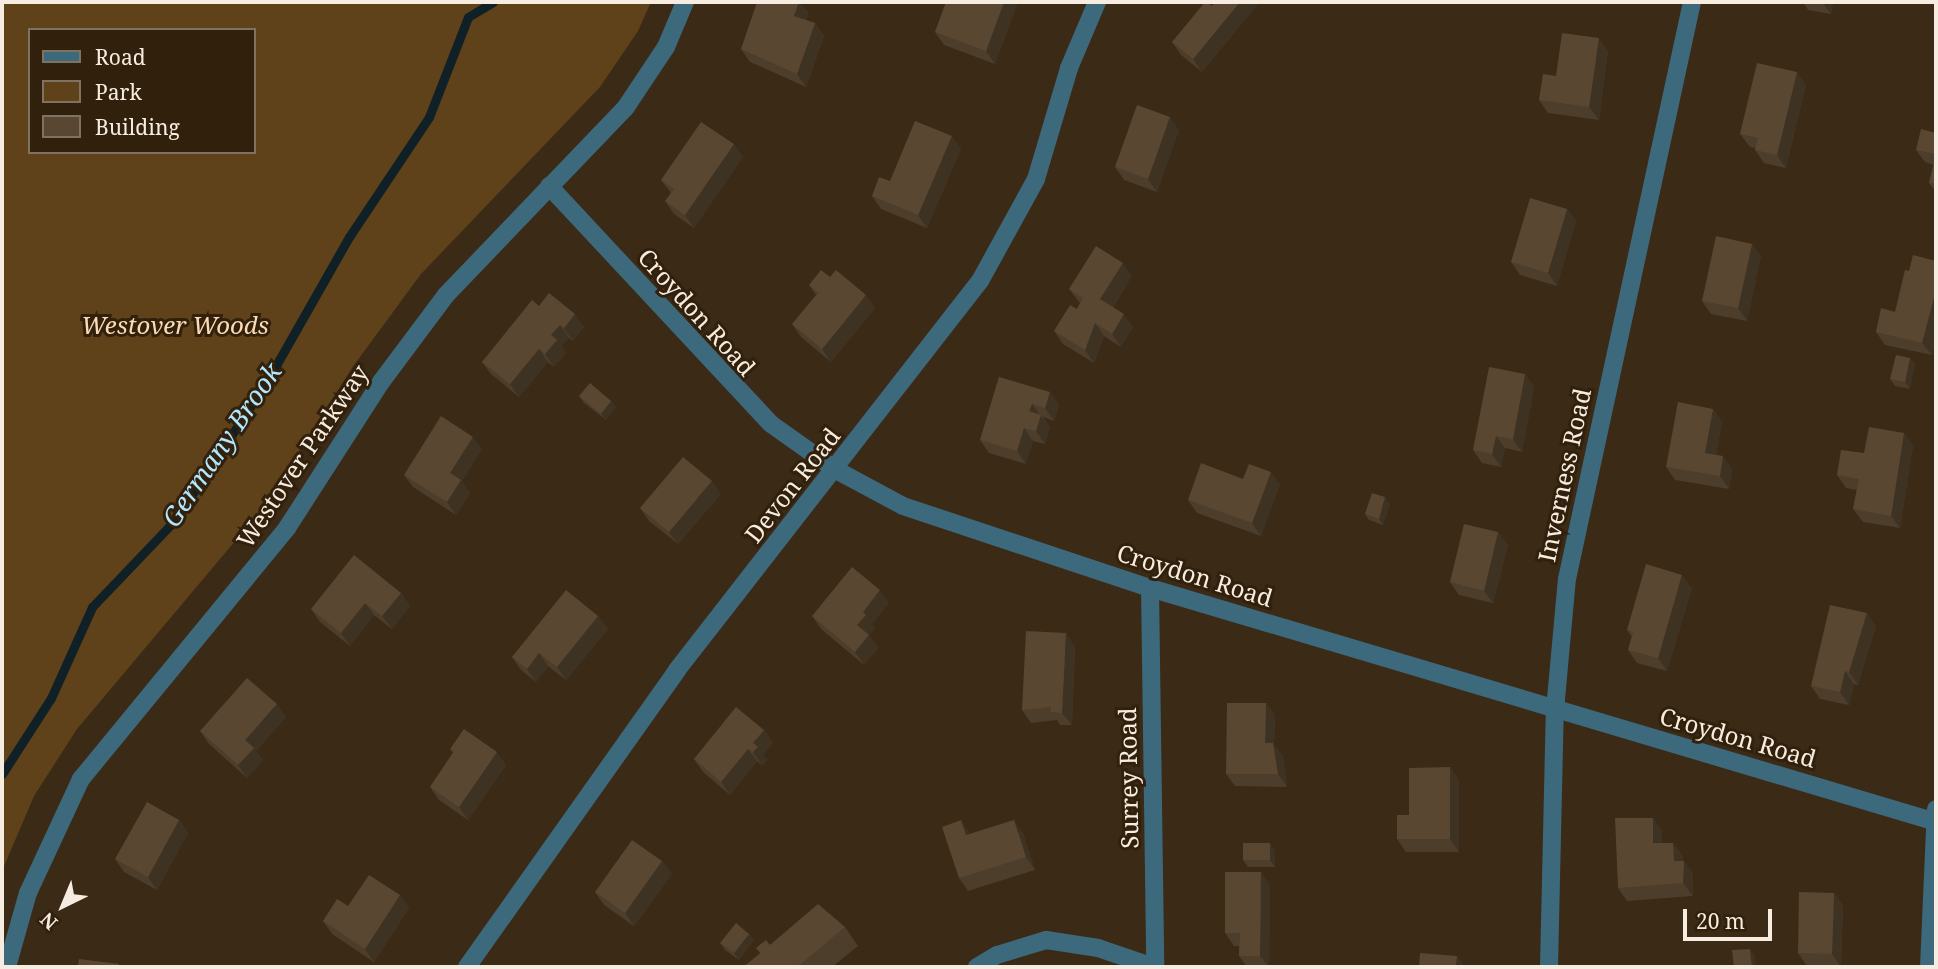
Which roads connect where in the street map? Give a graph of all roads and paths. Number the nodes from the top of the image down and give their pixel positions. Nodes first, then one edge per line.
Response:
1 (685, 2) edge
2 (1097, 2) edge
3 (1692, 2) edge
4 (549, 186) junction
5 (835, 470) junction
6 (1150, 588) junction
7 (1555, 709) junction
8 (1936, 818) edge
9 (7, 967) edge
10 (467, 967) edge
11 (977, 967) edge
12 (1154, 967) edge
13 (1549, 967) edge
14 (1929, 967) edge

1 - 4 street, Westover Parkway
2 - 5 street, Devon Road
3 - 7 street, Inverness Road
4 - 5 street, Croydon Road
4 - 9 street, Westover Parkway
5 - 6 street, Croydon Road
5 - 10 street, Devon Road
6 - 7 street, Croydon Road
6 - 12 street, Surrey Road
7 - 8 street, Croydon Road
7 - 13 street, Inverness Road
8 - 14 street
11 - 12 street

